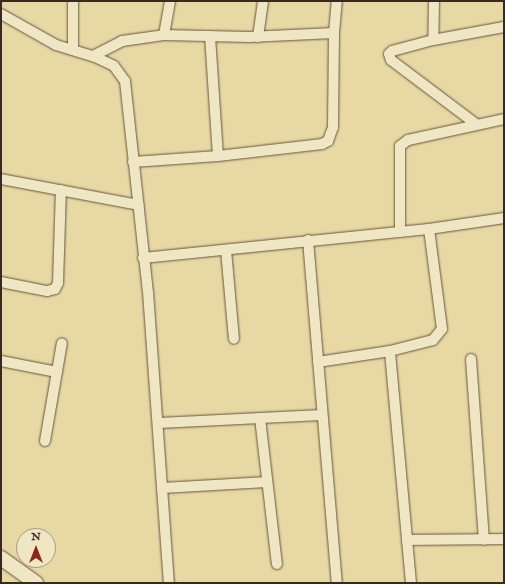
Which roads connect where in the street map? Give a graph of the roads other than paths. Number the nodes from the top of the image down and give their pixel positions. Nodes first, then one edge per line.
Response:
1 (73, 1) edge
2 (170, 1) edge
3 (263, 1) edge
4 (337, 1) edge
5 (434, 1) edge
6 (1, 14) edge
7 (504, 27) edge
8 (334, 33) junction
9 (164, 35) junction
10 (210, 36) junction
11 (258, 37) junction
12 (433, 40) junction
13 (73, 50) junction
14 (93, 56) junction
15 (504, 119) edge
16 (476, 124) junction
17 (218, 156) junction
18 (133, 162) junction
19 (1, 179) edge
20 (61, 190) junction
21 (139, 205) junction
22 (504, 218) edge
23 (429, 229) junction
24 (400, 232) junction
25 (308, 240) junction
26 (226, 250) junction
27 (143, 258) junction
28 (1, 282) edge
29 (234, 339) dead end
30 (62, 343) dead end
31 (390, 351) junction
32 (471, 358) dead end
33 (1, 360) edge
34 (318, 362) junction
35 (57, 372) junction
36 (322, 415) junction
37 (260, 418) junction
38 (159, 423) junction
39 (45, 441) dead end
40 (268, 482) junction
41 (162, 488) junction
42 (504, 539) edge
43 (407, 540) junction
44 (484, 540) junction
45 (1, 558) edge
46 (277, 564) dead end
47 (36, 583) edge
48 (169, 583) edge
49 (337, 583) edge
50 (411, 583) edge

1 - 13 street
2 - 9 street
3 - 11 street
4 - 8 street
5 - 12 street
6 - 13 street
7 - 12 street
8 - 11 street
8 - 17 street
9 - 10 street
9 - 14 street
10 - 11 street
10 - 17 street
12 - 16 street
13 - 14 street
14 - 18 street
15 - 16 street
16 - 24 street
17 - 18 street
18 - 21 street
19 - 20 street
20 - 21 street
20 - 28 street
21 - 27 street
22 - 23 street
23 - 24 street
23 - 31 street
24 - 25 street
25 - 26 street
25 - 34 street
26 - 27 street
26 - 29 street
27 - 38 street
30 - 35 street
31 - 34 street
31 - 43 street
32 - 44 street
33 - 35 street
34 - 36 street
35 - 39 street
36 - 37 street
36 - 49 street
37 - 38 street
37 - 40 street
38 - 41 street
40 - 41 street
40 - 46 street
41 - 48 street
42 - 44 street
43 - 44 street
43 - 50 street
45 - 47 main road

